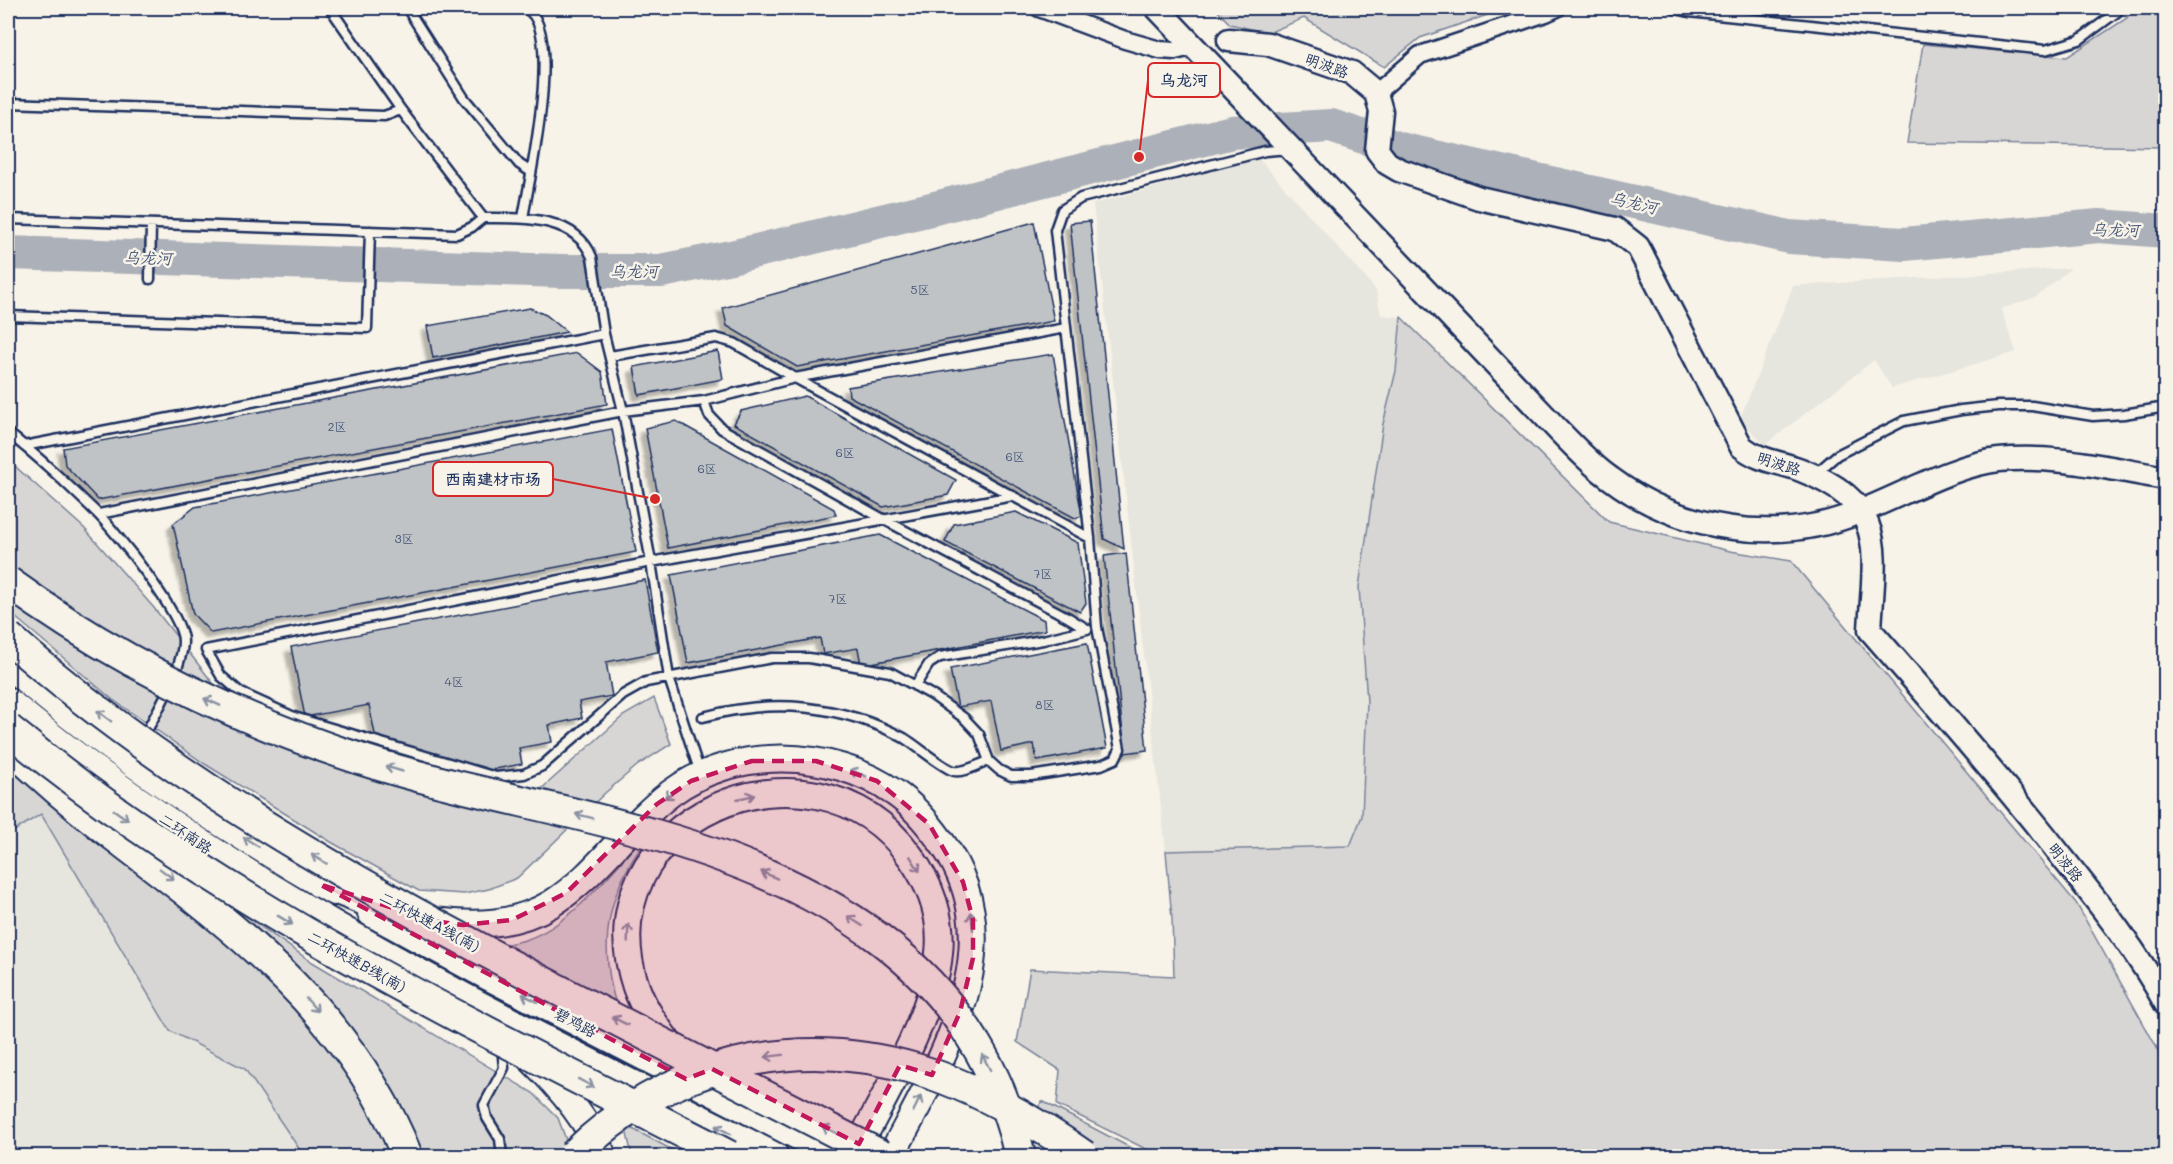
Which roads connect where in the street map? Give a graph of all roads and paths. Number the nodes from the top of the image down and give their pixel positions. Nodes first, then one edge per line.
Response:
1 (330, 8) edge
2 (407, 8) edge
3 (525, 8) edge
4 (1039, 8) edge
5 (1157, 8) edge
6 (1557, 8) edge
7 (1674, 8) edge
8 (2119, 8) edge
9 (1229, 40) dead end
10 (1195, 46) junction
11 (1379, 102) junction
12 (8, 103) edge
13 (401, 110) junction
14 (1289, 146) junction
15 (531, 172) junction
16 (483, 218) junction
17 (523, 218) junction
18 (8, 219) edge
19 (151, 224) junction
20 (370, 231) junction
21 (150, 279) dead end
22 (8, 316) edge
23 (1066, 328) junction
24 (604, 333) junction
25 (610, 356) junction
26 (795, 378) junction
27 (704, 401) junction
28 (2166, 407) edge
29 (623, 411) junction
30 (8, 433) edge
31 (24, 446) junction
32 (1813, 475) junction
33 (2166, 478) edge
34 (1013, 496) junction
35 (1861, 512) junction
36 (99, 514) junction
37 (883, 519) junction
38 (1090, 538) junction
39 (651, 562) junction
40 (8, 582) edge
41 (1096, 627) junction
42 (1087, 629) junction
43 (8, 637) edge
44 (8, 665) edge
45 (669, 678) junction
46 (915, 686) junction
47 (8, 702) edge
48 (703, 717) dead end
49 (8, 729) edge
50 (8, 745) edge
51 (989, 760) junction
52 (123, 773) junction
53 (701, 776) junction
54 (319, 884) junction
55 (375, 948) junction
56 (2166, 1004) edge
57 (501, 1033) junction
58 (768, 1122) junction
59 (407, 1156) edge
60 (502, 1156) edge
61 (573, 1156) edge
62 (603, 1156) edge
63 (729, 1156) edge
64 (775, 1156) edge
65 (836, 1156) edge
66 (853, 1156) edge
67 (882, 1156) edge
68 (891, 1156) edge
69 (1020, 1156) edge
70 (1084, 1156) edge

1 - 13 lane
2 - 15 lane
3 - 15 lane
4 - 10 street
5 - 10 street
6 - 11 street
7 - 8 lane
9 - 11 street, 明波路
10 - 14 street
11 - 32 street, 明波路
12 - 13 lane
13 - 16 lane
14 - 23 lane
14 - 35 street
15 - 17 lane
16 - 17 lane
16 - 20 lane
17 - 24 lane
18 - 19 lane
19 - 20 lane
19 - 21 lane
20 - 22 lane
23 - 26 lane
23 - 38 lane
24 - 25 lane
24 - 31 lane
25 - 26 lane
25 - 29 lane
26 - 27 lane
26 - 34 lane
27 - 29 lane
27 - 37 lane
28 - 32 lane
29 - 36 lane
29 - 39 lane
30 - 31 lane
31 - 36 lane
32 - 35 street, 明波路
33 - 35 street
34 - 37 lane
34 - 38 lane
35 - 56 street, 明波路
36 - 52 lane
37 - 39 lane
37 - 42 lane
38 - 41 lane
39 - 45 lane
39 - 45 lane
69 -> 40 highway, bridge
41 - 42 lane
41 - 51 lane
42 - 46 lane
67 -> 43 highway, 二环快速A线(南), bridge
44 - 52 main road, 二环南路
45 - 46 lane
45 - 53 lane
46 - 51 lane
47 - 52 main road, 二环南路
48 - 51 lane
49 -> 63 highway, 二环快速B线(南), bridge
50 -> 59 highway
54 -> 52 main road, 二环南路
52 - 55 main road, 二环南路
53 -> 54 main road
68 -> 53 main road
58 -> 54 main road, 碧鸡路
55 - 57 main road
64 -> 55 main road, 碧鸡路
57 - 60 lane
57 - 62 main road
58 - 65 main road, 碧鸡路
58 -> 66 main road
70 -> 61 highway, bridge

